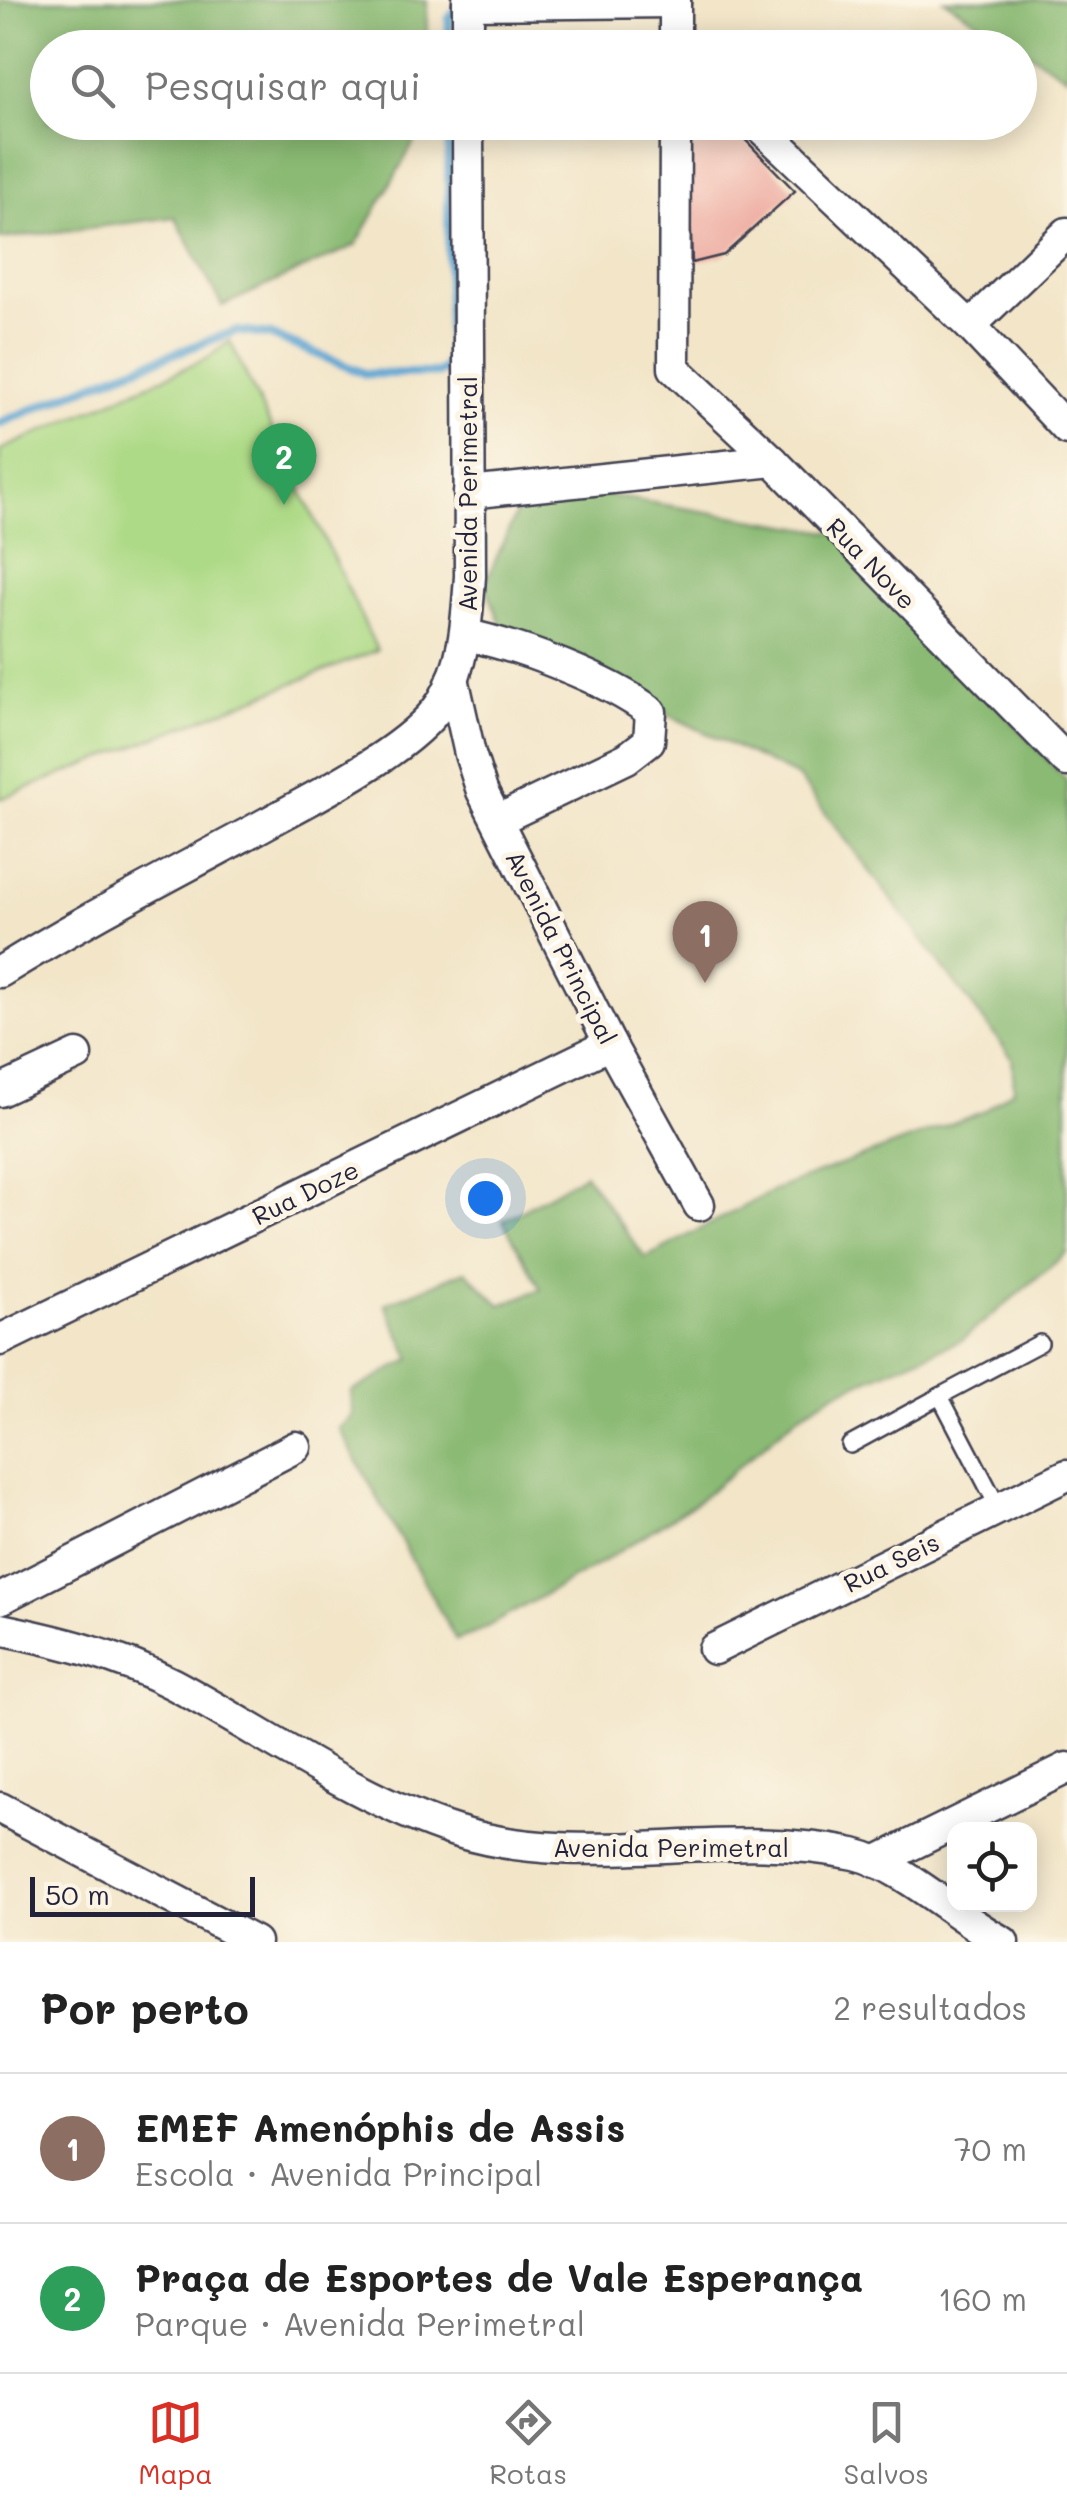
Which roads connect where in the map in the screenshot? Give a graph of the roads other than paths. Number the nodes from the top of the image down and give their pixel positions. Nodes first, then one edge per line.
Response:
1 (675, 1) edge
2 (468, 2) edge
3 (468, 30) edge
4 (676, 30) edge
5 (468, 140) edge
6 (675, 140) edge
7 (774, 140) edge
8 (1067, 234) edge
9 (970, 326) junction
10 (1067, 429) edge
11 (773, 461) junction
12 (468, 493) junction
13 (466, 635) junction
14 (454, 678) junction
15 (1067, 761) edge
16 (498, 820) junction
17 (0, 972) edge
18 (610, 1044) junction
19 (76, 1056) dead end
20 (0, 1090) edge
21 (700, 1205) dead end
22 (0, 1340) edge
23 (1040, 1343) dead end
24 (940, 1396) junction
25 (850, 1445) dead end
26 (296, 1448) dead end
27 (1067, 1475) edge
28 (999, 1509) junction
29 (0, 1599) edge
30 (0, 1629) edge
31 (714, 1649) dead end
32 (1067, 1768) edge
33 (0, 1808) edge
34 (876, 1862) junction
35 (255, 1942) edge
36 (1003, 1942) edge

1 - 2 street
1 - 4 street
2 - 3 street
5 - 12 street, Avenida Perimetral
6 - 11 street, Rua Nove
7 - 9 street
8 - 9 street
9 - 10 street
11 - 12 street
11 - 15 street, Rua Nove
12 - 13 street, Avenida Perimetral
13 - 14 street, Avenida Perimetral
13 - 16 street
14 - 16 street, Avenida Principal
14 - 17 street, Avenida Perimetral
16 - 18 street, Avenida Principal
18 - 21 street, Avenida Principal
18 - 22 street, Rua Doze
19 - 20 street
23 - 24 lane
24 - 25 lane
24 - 28 lane
26 - 29 street
27 - 28 street, Rua Seis
28 - 31 street, Rua Seis
30 - 34 street, Avenida Perimetral
32 - 34 street
33 - 35 street
34 - 36 street, Avenida Perimetral

